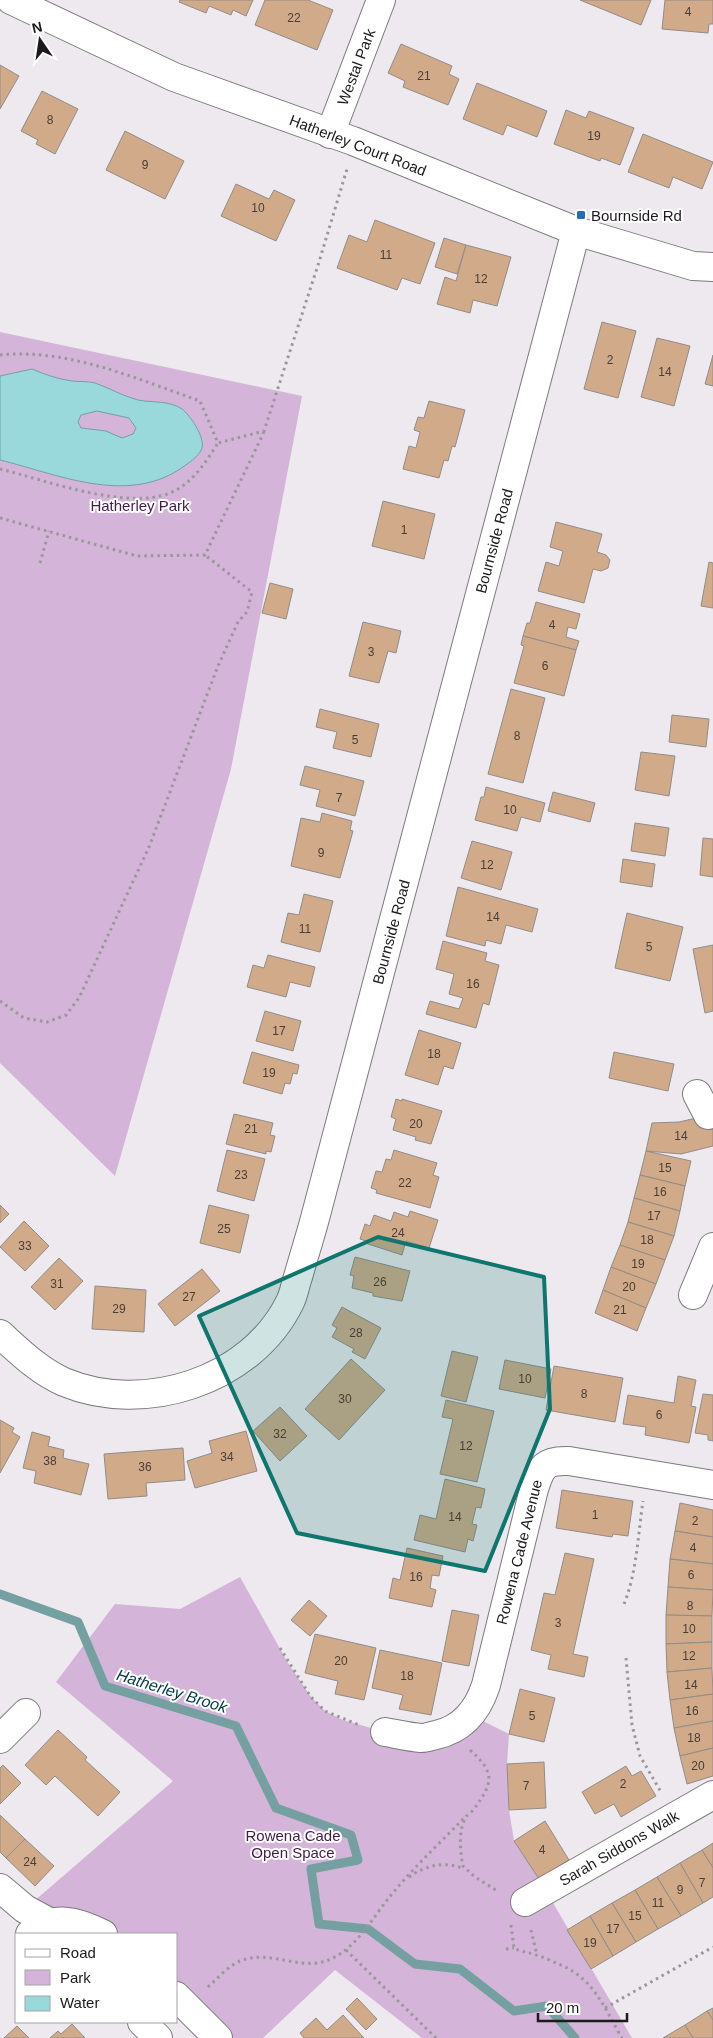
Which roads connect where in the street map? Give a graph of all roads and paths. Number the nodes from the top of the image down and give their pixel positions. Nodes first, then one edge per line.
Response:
1 (11, 0) edge
2 (381, 0) edge
3 (341, 138) junction
4 (576, 231) junction
5 (713, 267) edge
6 (0, 355) edge
7 (264, 431) junction
8 (218, 443) junction
9 (0, 469) edge
10 (0, 518) edge
11 (50, 531) junction
12 (205, 555) junction
13 (40, 563) dead end
14 (0, 1001) edge
15 (713, 1247) edge
16 (692, 1295) dead end
17 (0, 1334) edge
18 (649, 1474) junction
19 (713, 1485) edge
20 (624, 1604) dead end
21 (280, 1648) dead end
22 (626, 1658) dead end
23 (26, 1713) dead end
24 (385, 1732) joint
25 (0, 1739) edge
26 (713, 1795) edge
27 (466, 1815) dead end
28 (676, 1816) junction
29 (465, 1870) dead end
30 (402, 1882) junction
31 (0, 1888) edge
32 (525, 1902) dead end
33 (40, 1928) edge
34 (100, 1933) edge
35 (713, 1947) edge
36 (514, 1948) dead end
37 (506, 1949) dead end
38 (346, 1950) junction
39 (182, 2001) edge
40 (605, 2008) dead end
41 (143, 2023) edge
42 (158, 2038) edge
43 (218, 2038) edge
44 (436, 2038) edge

1 - 3 street, Hatherley Court Road
2 - 3 street, Westal Park
3 - 4 street, Hatherley Court Road
3 - 7 path
4 - 5 street, Hatherley Court Road
4 - 17 street, Bournside Road
6 - 8 path
7 - 8 path
7 - 12 path
8 - 9 path
10 - 11 path
11 - 12 path
11 - 13 path
12 - 14 path
15 - 16 street
18 - 19 street, Rowena Cade Avenue
18 - 20 path
18 - 24 street, Rowena Cade Avenue
21 - 24 path
22 - 28 path
23 - 25 street
26 - 28 street, Sarah Siddons Walk
27 - 30 path
28 - 32 street, Sarah Siddons Walk
29 - 30 path
30 - 38 path
31 - 33 street
33 - 34 street
35 - 40 path
36 - 37 path
38 - 39 path
38 - 44 path
39 - 43 street
41 - 42 street

